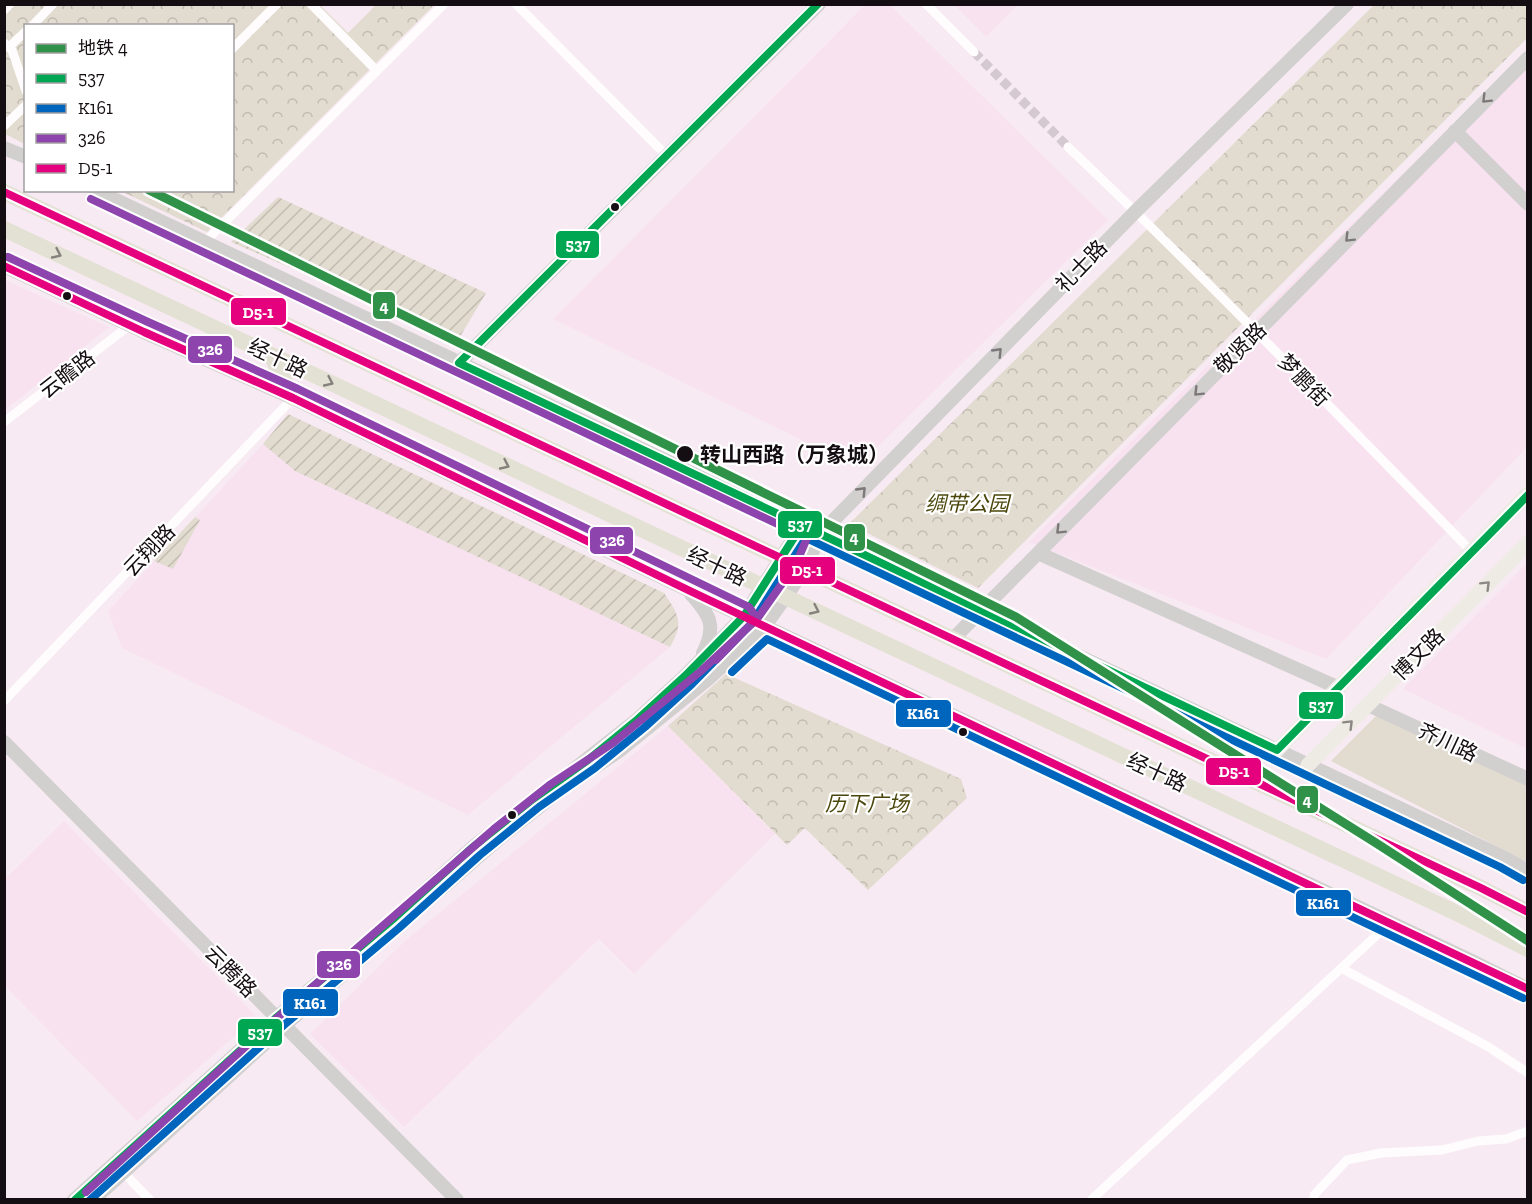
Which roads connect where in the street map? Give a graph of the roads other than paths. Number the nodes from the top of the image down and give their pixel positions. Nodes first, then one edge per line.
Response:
1 (10, 4) edge
2 (52, 4) edge
3 (277, 4) edge
4 (311, 4) edge
5 (444, 4) edge
6 (516, 4) edge
7 (819, 4) edge
8 (926, 4) edge
9 (1341, 6) edge
10 (4, 10) edge
11 (33, 24) edge
12 (24, 32) edge
13 (7, 45) edge
14 (234, 47) edge
15 (974, 52) tunnel mouth
16 (1527, 58) edge
17 (377, 71) junction
18 (24, 85) edge
19 (24, 107) edge
20 (4, 126) edge
21 (1455, 131) junction
22 (1068, 147) tunnel mouth
23 (4, 148) edge
24 (24, 156) edge
25 (667, 156) junction
26 (4, 192) edge
27 (99, 192) edge
28 (1527, 204) edge
29 (1136, 211) junction
30 (4, 229) edge
31 (205, 243) junction
32 (4, 266) edge
33 (130, 326) junction
34 (1257, 332) junction
35 (271, 355) junction
36 (459, 363) junction
37 (293, 398) junction
38 (4, 422) edge
39 (1527, 494) edge
40 (802, 525) junction
41 (821, 533) junction
42 (1527, 543) edge
43 (1472, 552) junction
44 (1038, 553) junction
45 (781, 559) junction
46 (805, 569) junction
47 (763, 587) junction
48 (688, 590) junction
49 (786, 597) junction
50 (981, 611) junction
51 (744, 616) junction
52 (765, 626) junction
53 (953, 639) junction
54 (696, 665) junction
55 (1339, 688) junction
56 (4, 701) edge
57 (1368, 705) junction
58 (4, 742) edge
59 (1277, 750) junction
60 (1308, 765) junction
61 (1527, 779) edge
62 (1527, 871) edge
63 (1527, 912) edge
64 (1391, 922) junction
65 (1527, 949) edge
66 (1341, 968) junction
67 (1527, 989) edge
68 (281, 1021) junction
69 (1527, 1073) edge
70 (1527, 1131) edge
71 (119, 1168) junction
72 (74, 1200) edge
73 (93, 1200) edge
74 (150, 1200) edge
75 (457, 1200) edge
76 (1091, 1200) edge
77 (1314, 1200) edge

1 - 10 street
2 - 11 street
3 - 14 street
4 - 17 street
5 - 17 street
6 - 25 street
7 - 25 main road
8 - 15 street
9 - 29 main road, 礼士路
12 - 13 street
13 - 18 street
16 -> 21 main road, 敬贤路
17 - 31 street
19 - 20 street
21 - 28 main road
21 -> 34 main road, 敬贤路
22 - 29 street, 梦鹏街
23 - 24 main road
25 - 36 main road
26 - 45 highway, 经十路
27 - 31 main road
29 - 34 street, 梦鹏街
41 -> 29 main road, 礼士路
30 -> 35 highway, 经十路
31 - 36 main road
32 - 33 main road, 经十路
33 - 37 main road, 经十路
33 - 38 street, 云瞻路
34 - 43 street, 梦鹏街
34 -> 44 main road, 敬贤路
35 - 37 highway
35 -> 47 highway, 经十路
36 - 40 main road
37 - 48 main road, 经十路
37 - 56 street, 云翔路
39 - 43 main road, 博文路
40 - 41 main road
40 - 45 main road
41 - 46 main road
41 - 50 main road
57 -> 42 main road, 博文路
43 - 55 main road, 博文路
44 - 50 main road, 敬贤路
44 - 55 main road
45 - 46 highway, 经十路
45 - 47 main road
46 - 49 main road
46 - 53 highway, 经十路
47 - 49 highway, 经十路
47 - 51 main road
48 - 51 main road, 经十路
48 - 54 main road
49 - 52 main road
49 -> 65 highway, 经十路
50 - 53 main road, 敬贤路
50 - 59 main road
51 - 52 main road, 经十路
51 - 54 main road
52 - 64 main road, 经十路
52 - 68 main road
53 - 63 highway, 经十路
54 - 68 main road
55 - 59 main road, 博文路
60 -> 57 main road, 博文路
57 - 61 main road, 齐川路
58 - 68 main road, 云腾路
59 - 60 main road
60 - 62 main road
64 - 66 street
64 - 67 main road, 经十路
66 - 69 street
66 - 76 street
68 - 71 main road
68 - 75 main road, 云腾路
70 - 77 street
71 - 72 main road
71 - 73 main road
71 - 74 street

